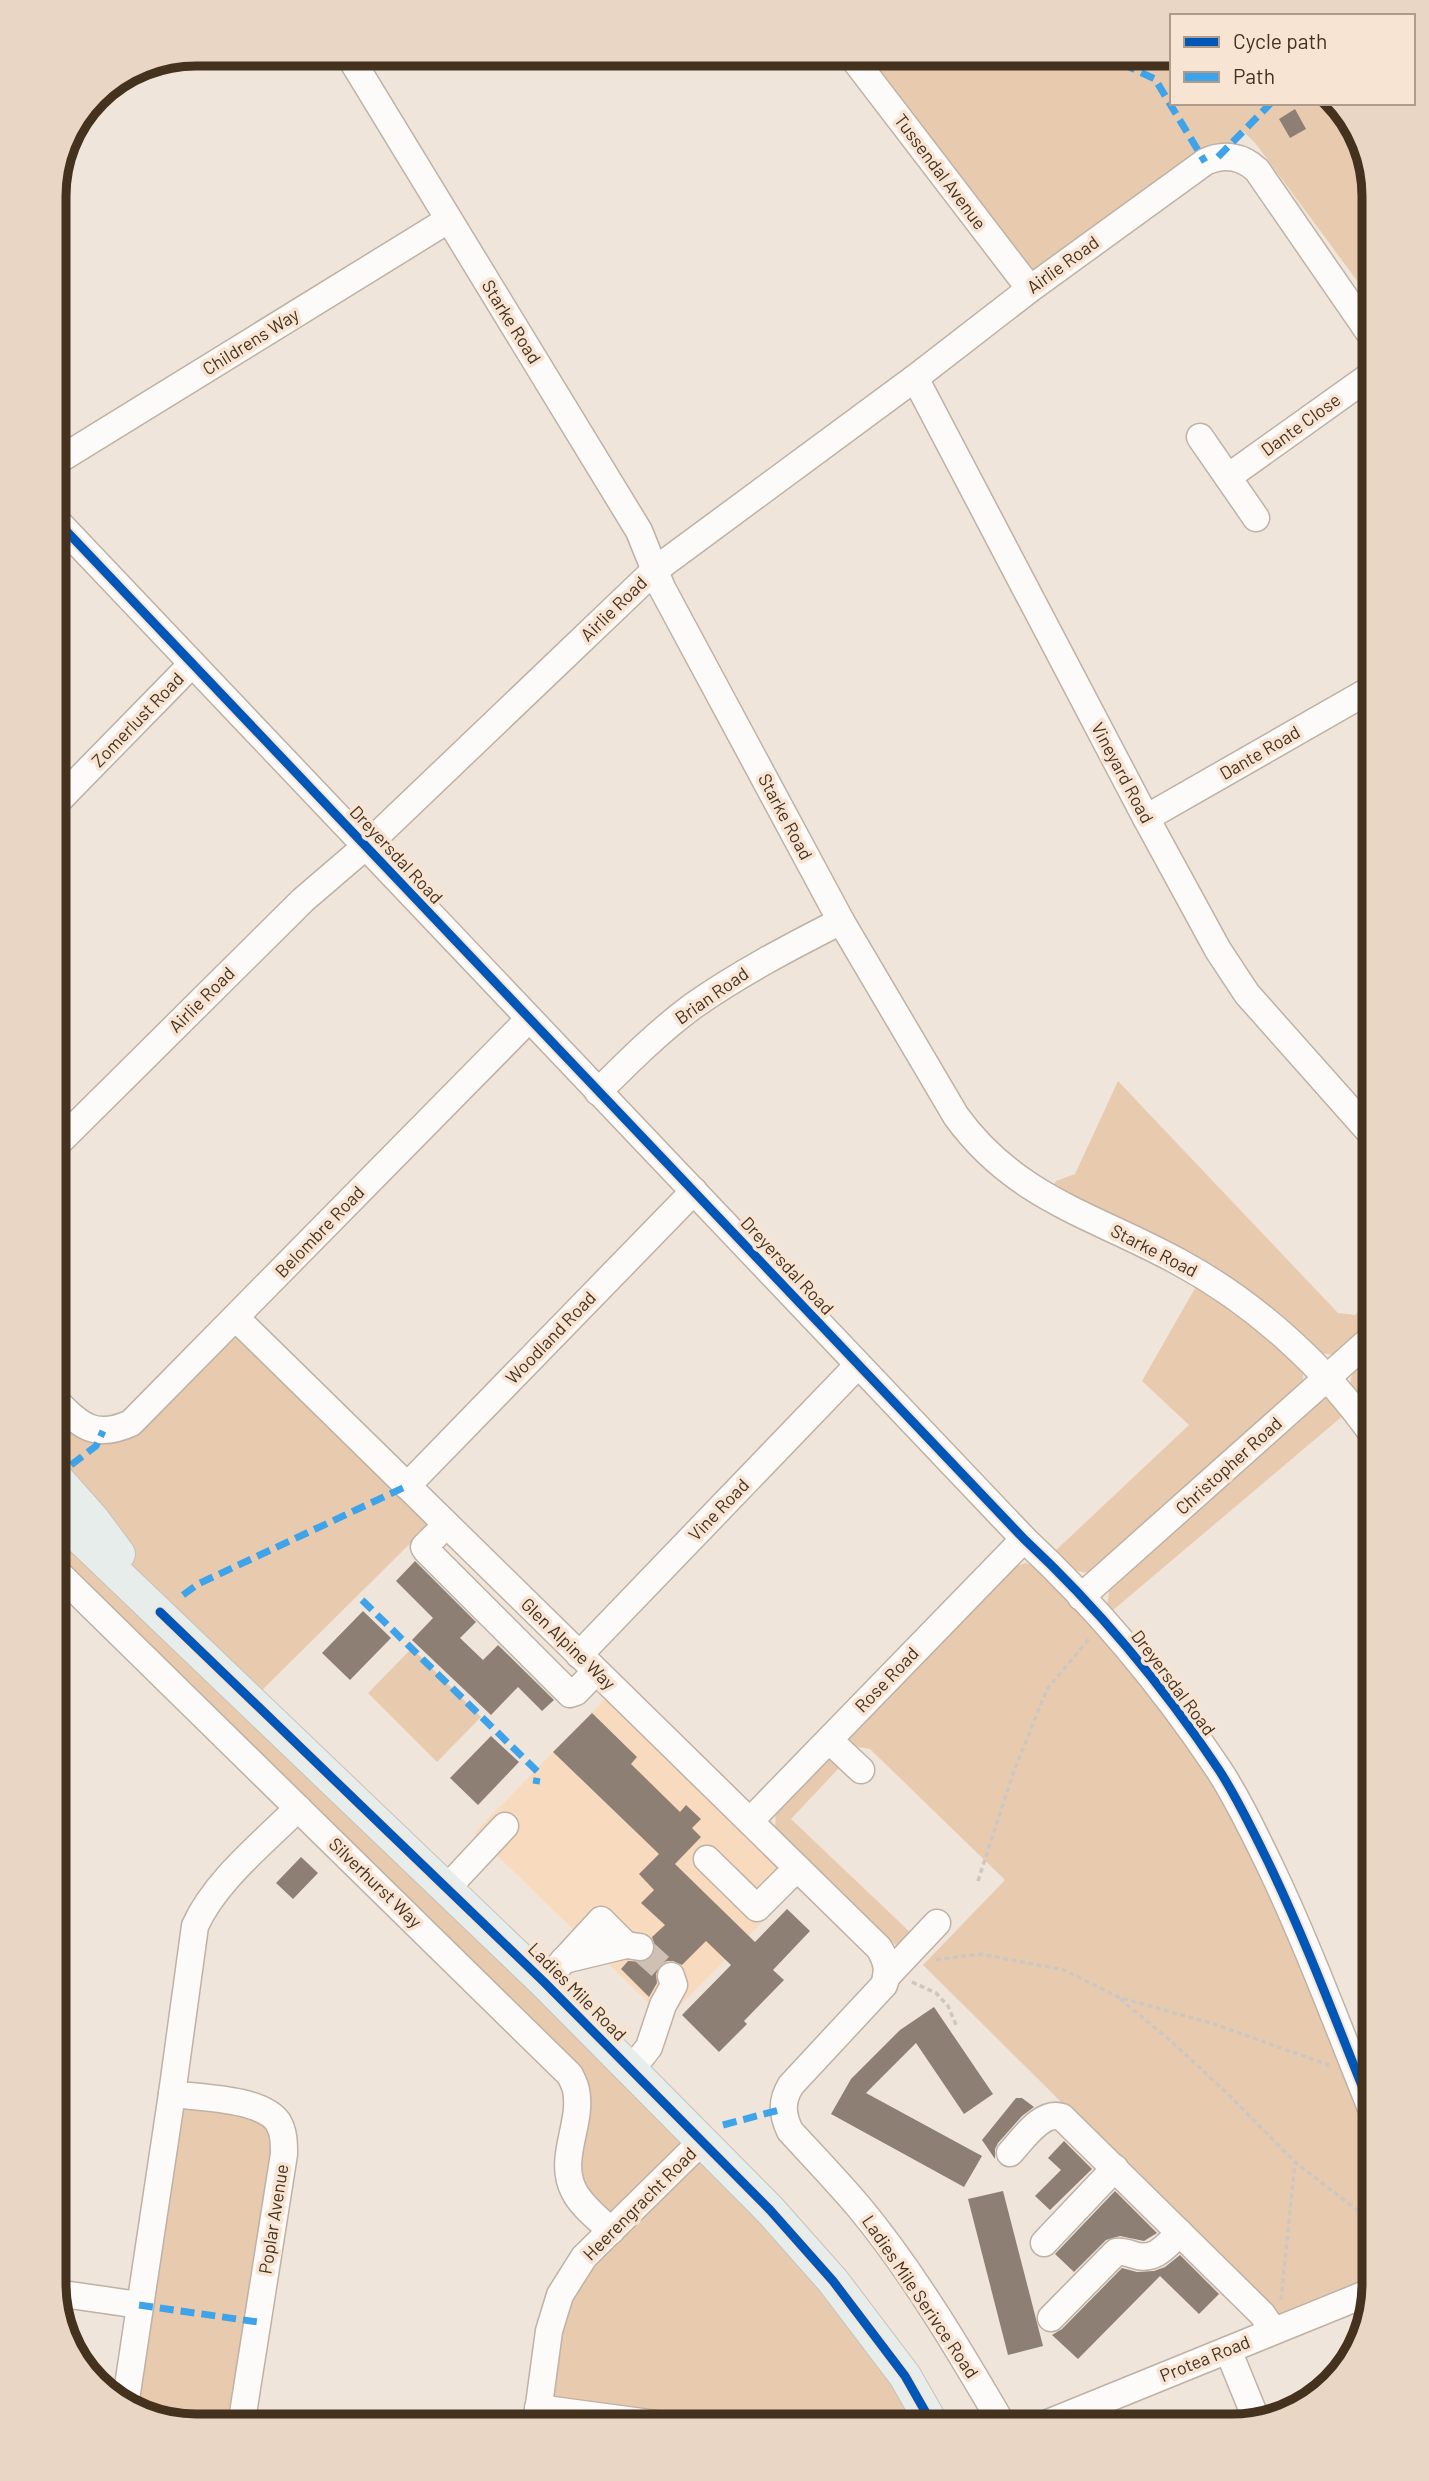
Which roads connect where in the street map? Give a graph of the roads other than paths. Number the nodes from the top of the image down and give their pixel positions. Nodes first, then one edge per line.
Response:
1 (355, 66) edge
2 (860, 67) edge
3 (448, 220) junction
4 (1030, 289) junction
5 (1362, 322) edge
6 (915, 378) junction
7 (1362, 381) edge
8 (1200, 437) dead end
9 (67, 455) edge
10 (1228, 477) junction
11 (1256, 518) dead end
12 (67, 532) edge
13 (655, 570) junction
14 (192, 664) junction
15 (1362, 694) edge
16 (67, 792) edge
17 (1146, 818) junction
18 (366, 846) junction
19 (841, 921) junction
20 (529, 1019) junction
21 (598, 1092) junction
22 (1362, 1123) edge
23 (67, 1135) edge
24 (694, 1191) junction
25 (236, 1318) junction
26 (1362, 1347) edge
27 (858, 1365) junction
28 (1328, 1378) junction
29 (66, 1412) edge
30 (1362, 1421) edge
31 (407, 1486) junction
32 (66, 1489) edge
33 (66, 1525) edge
34 (446, 1525) junction
35 (1024, 1539) junction
36 (66, 1590) edge
37 (1081, 1597) junction
38 (160, 1612) junction
39 (588, 1663) junction
40 (829, 1740) junction
41 (861, 1770) dead end
42 (298, 1808) junction
43 (750, 1821) junction
44 (505, 1826) dead end
45 (707, 1860) dead end
46 (797, 1868) junction
47 (447, 1888) junction
48 (937, 1923) dead end
49 (633, 1947) tunnel mouth
50 (554, 1971) junction
51 (891, 1972) junction
52 (671, 1976) dead end
53 (632, 2069) junction
54 (1362, 2086) edge
55 (172, 2094) junction
56 (702, 2141) junction
57 (1010, 2152) dead end
58 (1115, 2168) junction
59 (611, 2231) junction
60 (1180, 2233) junction
61 (1044, 2243) dead end
62 (67, 2295) edge
63 (1361, 2296) edge
64 (139, 2305) junction
65 (1051, 2318) dead end
66 (1274, 2331) junction
67 (1228, 2350) junction
68 (127, 2394) edge
69 (1254, 2413) edge
70 (243, 2414) edge
71 (537, 2414) edge
72 (927, 2414) edge
73 (996, 2414) edge
74 (1070, 2414) edge

1 - 3 street, Starke Road
2 - 4 street, Tussendal Avenue
3 - 9 street, Childrens Way
3 - 13 street, Starke Road
4 - 5 street, Airlie Road
4 - 6 street, Airlie Road
6 - 13 street, Airlie Road
6 - 17 street, Vineyard Road
7 - 10 street, Dante Close
8 - 10 street
10 - 11 street
12 - 14 street, Dreyersdal Road
13 - 18 street, Airlie Road
13 - 19 street, Starke Road
14 - 16 street, Zomerlust Road
14 - 18 street, Dreyersdal Road
15 - 17 street, Dante Road
17 - 22 street, Vineyard Road
18 - 20 street, Dreyersdal Road
18 - 23 street, Airlie Road
19 - 21 street, Brian Road
19 - 28 street, Starke Road
20 - 21 street, Dreyersdal Road
20 - 25 street, Belombre Road
21 - 24 street, Dreyersdal Road
24 - 27 street, Dreyersdal Road
24 - 31 street, Woodland Road
25 - 29 street, Belombre Road
25 - 31 street, Glen Alpine Way
26 - 28 street, Christopher Road
27 - 35 street, Dreyersdal Road
27 - 39 street, Vine Road
28 - 30 street, Starke Road
28 - 37 street, Christopher Road
31 - 34 street, Glen Alpine Way
32 - 38 main road, Ladies Mile Road
33 - 38 main road, Ladies Mile Road
34 - 39 street, Glen Alpine Way
34 - 39 street, Vine Road
35 - 37 street, Dreyersdal Road
35 - 40 street, Rose Road
36 - 42 street, Silverhurst Way
37 - 54 street, Dreyersdal Road
38 - 47 main road, Ladies Mile Road
39 - 43 street, Glen Alpine Way
40 - 41 street
40 - 43 street, Rose Road
42 - 55 street
42 - 59 street, Silverhurst Way
43 - 46 street, Glen Alpine Way
44 - 47 street
45 - 46 street
46 - 51 street, Glen Alpine Way
47 - 50 main road, Ladies Mile Road
48 - 51 street, Ladies Mile Serivce Road
49 - 50 street
50 - 53 main road, Ladies Mile Road
51 - 73 street, Ladies Mile Serivce Road
52 - 53 street
53 - 56 main road, Ladies Mile Road
55 - 64 street
55 - 70 street, Poplar Avenue
56 - 59 street, Heerengracht Road
56 - 72 main road, Ladies Mile Road
57 - 58 street
58 - 60 street
58 - 61 street
59 - 71 street, Heerengracht Road
60 - 65 street
60 - 66 street
62 - 64 street
63 - 66 street, Protea Road
64 - 68 street
66 - 67 street, Protea Road
67 - 69 street
67 - 74 street, Protea Road

